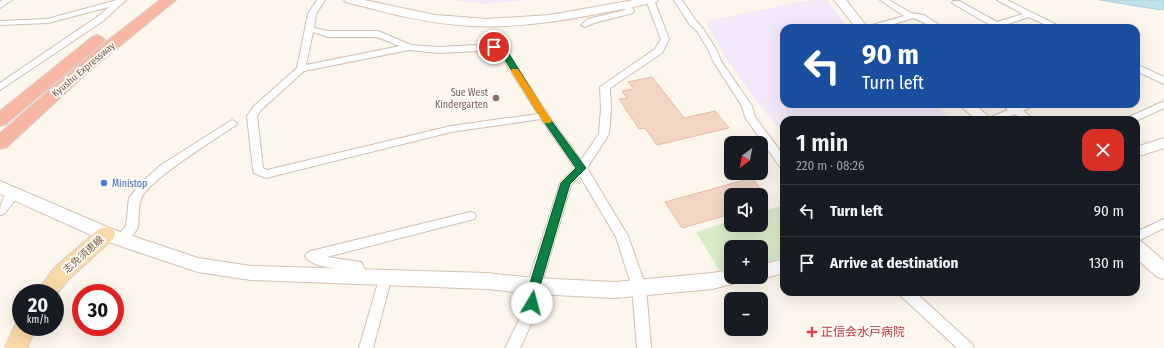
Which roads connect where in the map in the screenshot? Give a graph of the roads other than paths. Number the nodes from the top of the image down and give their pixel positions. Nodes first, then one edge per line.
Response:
1 (8, 0) edge
2 (151, 0) edge
3 (169, 0) edge
4 (321, 0) edge
5 (350, 0) edge
6 (651, 0) edge
7 (678, 0) edge
8 (840, 0) edge
9 (884, 0) edge
10 (1002, 0) edge
11 (120, 2) edge
12 (956, 3) dead end
13 (627, 5) junction
14 (0, 6) edge
15 (1030, 14) junction
16 (910, 16) junction
17 (2, 24) edge
18 (859, 24) edge
19 (885, 24) edge
20 (933, 24) edge
21 (988, 24) edge
22 (1001, 24) edge
23 (1051, 24) edge
24 (585, 25) dead end
25 (310, 29) junction
26 (127, 32) junction
27 (88, 47) junction
28 (409, 47) junction
29 (301, 69) junction
30 (1140, 69) edge
31 (1164, 81) edge
32 (0, 87) edge
33 (1164, 104) edge
34 (971, 108) edge
35 (1013, 108) edge
36 (1021, 108) edge
37 (1016, 110) junction
38 (0, 111) edge
39 (544, 116) junction
40 (981, 116) edge
41 (1002, 116) edge
42 (1024, 116) edge
43 (1139, 116) edge
44 (0, 120) edge
45 (232, 123) dead end
46 (0, 143) edge
47 (1164, 143) edge
48 (1140, 151) edge
49 (0, 154) edge
50 (780, 159) edge
51 (581, 168) junction
52 (7, 191) edge
53 (0, 211) edge
54 (470, 216) dead end
55 (1164, 223) edge
56 (1140, 235) edge
57 (113, 236) junction
58 (1140, 251) edge
59 (780, 267) edge
60 (768, 270) edge
61 (1164, 272) edge
62 (363, 276) junction
63 (386, 276) junction
64 (724, 279) edge
65 (54, 284) edge
66 (534, 286) junction
67 (640, 287) junction
68 (910, 296) edge
69 (21, 336) edge
70 (16, 348) edge
71 (366, 348) edge
72 (512, 348) edge
73 (644, 348) edge
74 (967, 348) edge

1 - 14 street
2 - 27 highway, Kyushu Expressway
3 - 26 highway, Kyushu Expressway
4 - 25 street
5 - 13 street
6 - 13 street
6 - 51 street
7 - 50 street
8 - 18 street
9 - 16 street
10 - 15 street
11 - 17 street
11 - 32 street
12 - 21 street
13 - 24 street
15 - 22 street
15 - 23 street
16 - 19 street
16 - 20 street
25 - 28 street
25 - 29 street
26 - 46 highway, Kyushu Expressway
26 - 49 highway
27 - 38 highway
27 - 44 highway, Kyushu Expressway
28 - 29 street
28 - 39 street
29 - 39 street
30 - 31 street
33 - 43 street
34 - 40 street
35 - 37 street
36 - 37 street
37 - 41 street
37 - 42 street
39 - 51 street
45 - 57 street
47 - 48 street
51 - 66 street
51 - 67 street
52 - 53 street
52 - 57 street
54 - 62 street
55 - 56 street
57 - 62 street
57 - 65 main road, 志免須恵線
58 - 61 street
59 - 60 street
62 - 63 street
63 - 66 street
63 - 71 street
64 - 67 street
66 - 67 street
66 - 72 street
67 - 73 street
68 - 74 street
69 - 70 main road

